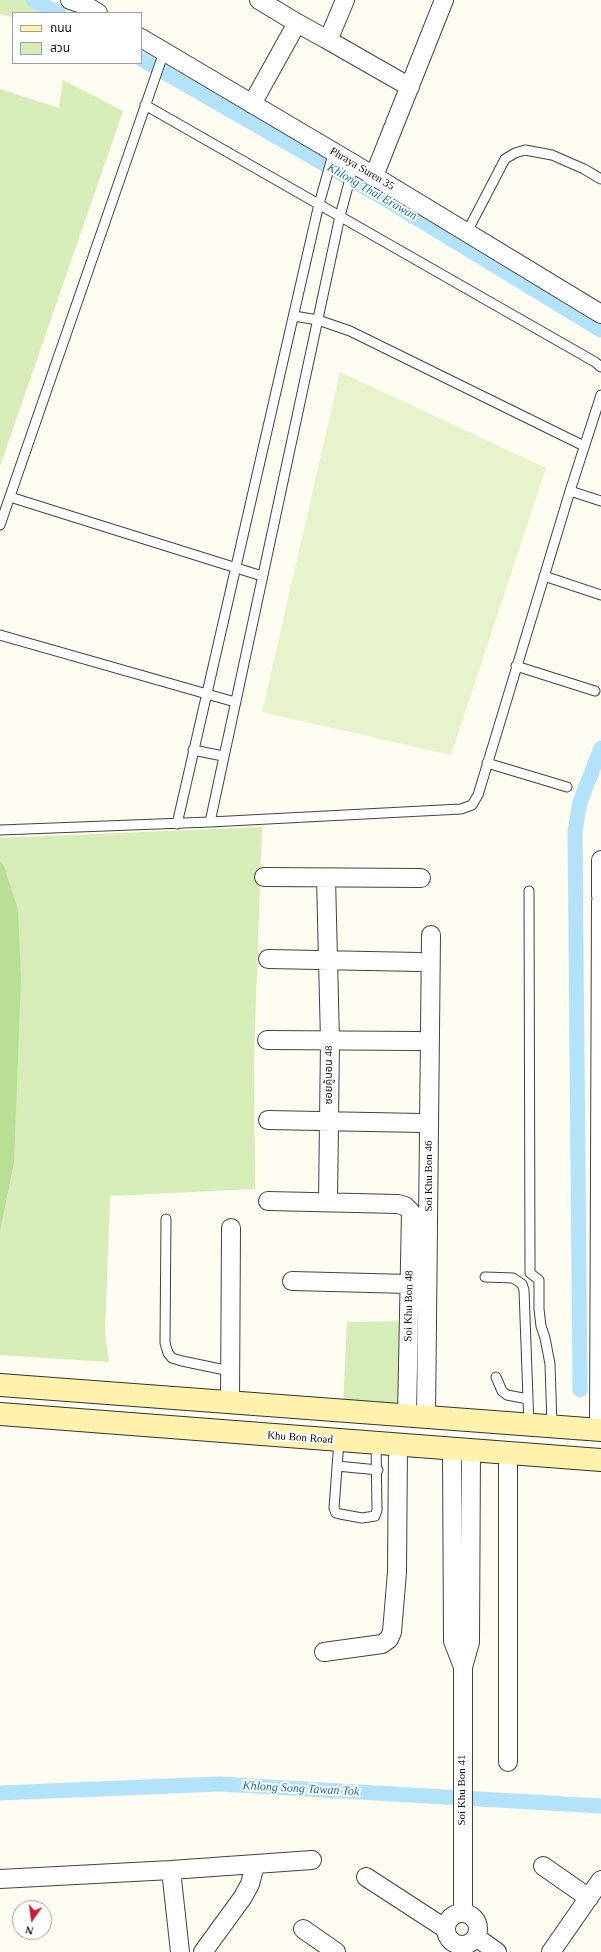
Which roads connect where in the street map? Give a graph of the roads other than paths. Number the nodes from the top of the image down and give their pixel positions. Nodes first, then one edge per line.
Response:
1 (259, 0) edge
2 (345, 0) edge
3 (444, 0) edge
4 (297, 23) junction
5 (142, 39) edge
6 (326, 39) junction
7 (164, 52) junction
8 (410, 87) junction
9 (252, 104) junction
10 (145, 105) junction
11 (334, 151) junction
12 (354, 164) junction
13 (374, 176) junction
14 (601, 179) edge
15 (319, 204) junction
16 (340, 216) junction
17 (467, 232) junction
18 (601, 314) edge
19 (294, 316) junction
20 (318, 320) junction
21 (601, 367) edge
22 (601, 398) edge
23 (584, 446) junction
24 (570, 491) junction
25 (10, 497) junction
26 (601, 501) edge
27 (0, 525) edge
28 (235, 568) junction
29 (262, 576) junction
30 (544, 576) junction
31 (601, 595) edge
32 (0, 634) edge
33 (516, 666) junction
34 (595, 691) dead end
35 (206, 695) junction
36 (235, 702) junction
37 (193, 750) junction
38 (223, 756) junction
39 (487, 763) junction
40 (567, 787) dead end
41 (210, 822) junction
42 (177, 824) junction
43 (0, 830) edge
44 (601, 860) edge
45 (264, 877) dead end
46 (326, 878) junction
47 (421, 878) dead end
48 (529, 891) dead end
49 (601, 896) edge
50 (601, 901) edge
51 (431, 935) dead end
52 (268, 959) dead end
53 (329, 960) junction
54 (419, 962) dead end
55 (267, 1040) dead end
56 (330, 1041) junction
57 (420, 1041) dead end
58 (268, 1120) dead end
59 (329, 1121) junction
60 (421, 1123) dead end
61 (268, 1201) dead end
62 (328, 1202) junction
63 (166, 1218) dead end
64 (231, 1228) dead end
65 (485, 1277) dead end
66 (292, 1281) dead end
67 (409, 1284) junction
68 (230, 1371) junction
69 (496, 1377) dead end
70 (0, 1385) edge
71 (528, 1399) junction
72 (230, 1402) junction
73 (0, 1414) edge
74 (416, 1416) junction
75 (528, 1425) junction
76 (552, 1426) junction
77 (600, 1430) edge
78 (338, 1441) junction
79 (376, 1444) junction
80 (398, 1445) junction
81 (461, 1451) junction
82 (508, 1454) junction
83 (601, 1460) edge
84 (337, 1466) junction
85 (378, 1470) junction
86 (324, 1652) dead end
87 (508, 1762) dead end
88 (312, 1860) dead end
89 (255, 1865) junction
90 (543, 1866) dead end
91 (171, 1870) junction
92 (366, 1878) dead end
93 (0, 1879) edge
94 (601, 1880) edge
95 (589, 1898) junction
96 (463, 1912) junction
97 (303, 1929) dead end
98 (446, 1930) junction
99 (476, 1937) junction
100 (458, 1948) edge
101 (180, 1952) edge
102 (203, 1952) edge
103 (336, 1952) edge
104 (497, 1952) edge
105 (551, 1952) edge

1 - 4 street
2 - 6 street
3 - 8 street
4 - 6 street
4 - 9 street
5 - 7 street, Phraya Suren 35
6 - 8 street
7 - 9 street, Phraya Suren 35
7 - 10 lane
8 - 13 street
9 - 11 street, Phraya Suren 35
10 - 15 lane
10 - 25 lane
11 - 12 street, Phraya Suren 35
11 - 15 lane
12 - 13 street, Phraya Suren 35
12 - 16 lane
13 - 17 street, Phraya Suren 35
14 - 17 lane
15 - 16 lane
15 - 19 lane
16 - 20 lane
16 - 21 lane
17 - 18 street, Phraya Suren 35
19 - 20 lane
19 - 28 lane
20 - 23 lane
20 - 29 lane
22 - 23 lane
23 - 24 lane
24 - 26 lane
24 - 30 lane
25 - 27 lane
25 - 28 lane
28 - 29 lane
28 - 35 lane
29 - 36 lane
30 - 31 lane
30 - 33 lane
32 - 35 lane
33 - 34 lane
33 - 39 lane
35 - 36 lane
35 - 37 lane
36 - 38 lane
37 - 38 lane
37 - 42 lane
38 - 41 lane
39 - 40 lane
39 - 41 lane
41 - 42 lane
42 - 43 lane
44 - 49 street
45 - 46 street
46 - 47 street
46 - 53 street, ซอยคู้บอน 48
48 - 76 lane
50 - 77 street
51 - 74 street, Soi Khu Bon 46
52 - 53 street
53 - 54 street
53 - 56 street, ซอยคู้บอน 48
55 - 56 street
56 - 57 street
56 - 59 street, ซอยคู้บอน 48
58 - 59 street
59 - 60 street
59 - 62 street, ซอยคู้บอน 48
61 - 62 street
62 - 67 street, Soi Khu Bon 48
63 - 68 lane
64 - 68 street
65 - 71 lane
66 - 67 street
67 - 74 street, Soi Khu Bon 48
68 - 72 street
69 - 71 lane
70 - 72 main road
71 - 75 lane
72 - 74 main road
73 - 78 main road, Khu Bon Road
74 - 75 main road
75 - 76 main road
76 - 77 main road
78 - 79 main road, Khu Bon Road
78 - 84 lane
79 - 80 main road, Khu Bon Road
79 - 85 lane
80 - 81 main road, Khu Bon Road
80 - 86 street
81 - 82 main road, Khu Bon Road
81 - 96 street, Soi Khu Bon 41
82 - 83 main road, Khu Bon Road
82 - 87 street
84 - 85 lane
84 - 85 lane
88 - 89 street
89 - 91 street
89 - 102 street
90 - 95 street
91 - 93 street
91 - 101 street
92 - 98 street
94 - 95 street
95 - 105 street
96 - 98 street
96 - 99 street
97 - 103 street
98 - 100 street
99 - 100 street
99 - 104 street

